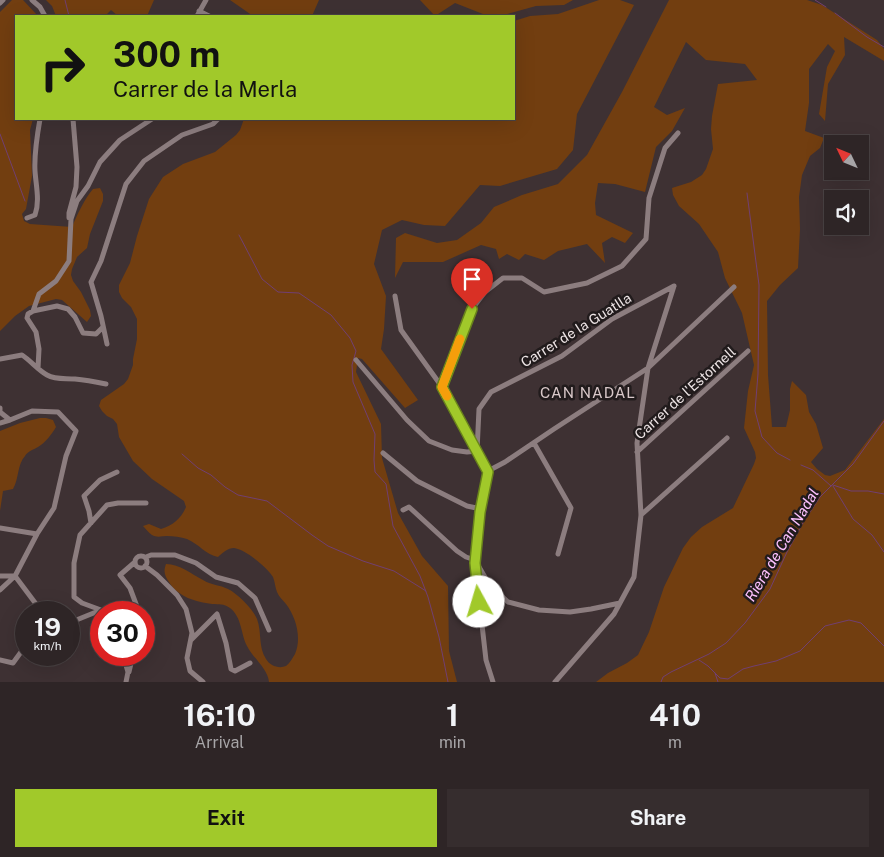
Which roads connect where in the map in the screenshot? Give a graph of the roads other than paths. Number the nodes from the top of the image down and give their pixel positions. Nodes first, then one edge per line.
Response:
1 (3, 0) edge
2 (32, 0) edge
3 (206, 0) edge
4 (0, 3) edge
5 (198, 14) edge
6 (44, 15) edge
7 (40, 120) edge
8 (73, 120) edge
9 (150, 120) edge
10 (217, 120) edge
11 (678, 133) dead end
12 (27, 218) dead end
13 (71, 219) junction
14 (734, 288) dead end
15 (395, 296) dead end
16 (33, 310) junction
17 (103, 327) junction
18 (107, 344) dead end
19 (748, 351) dead end
20 (0, 359) edge
21 (356, 360) dead end
22 (38, 368) junction
23 (648, 368) junction
24 (106, 384) dead end
25 (442, 387) junction
26 (0, 408) edge
27 (10, 420) junction
28 (0, 423) edge
29 (727, 438) dead end
30 (534, 442) junction
31 (477, 450) junction
32 (638, 452) junction
33 (383, 453) dead end
34 (117, 472) dead end
35 (488, 472) junction
36 (146, 503) dead end
37 (481, 509) junction
38 (403, 510) dead end
39 (641, 515) junction
40 (91, 523) junction
41 (0, 528) edge
42 (37, 534) junction
43 (558, 554) dead end
44 (146, 557) junction
45 (475, 560) junction
46 (135, 562) junction
47 (145, 566) junction
48 (0, 576) edge
49 (16, 576) junction
50 (0, 590) edge
51 (34, 601) edge
52 (135, 601) edge
53 (620, 603) junction
54 (90, 606) edge
55 (269, 630) dead end
56 (191, 640) junction
57 (0, 660) edge
58 (15, 660) edge
59 (250, 663) dead end
60 (126, 666) edge
61 (130, 666) edge
62 (126, 682) edge
63 (203, 682) edge
64 (493, 682) edge
65 (555, 682) edge

1 - 4 street
2 - 6 street
3 - 5 street
7 - 12 street
8 - 13 street
9 - 13 street
10 - 17 street
11 - 25 street
13 - 16 street
14 - 23 street
15 - 25 street
16 - 17 street
16 - 22 street
17 - 18 street
19 - 32 street, Carrer de l'Estornell
20 - 22 street
21 - 31 street
22 - 24 street
23 - 30 street
23 - 31 street, Carrer de la Guatlla
23 - 32 street
25 - 31 street
26 - 27 street
27 - 28 street
27 - 42 street
29 - 39 street
30 - 35 street
30 - 43 street
31 - 35 street
32 - 39 street
33 - 37 street
34 - 40 street
35 - 37 street
36 - 40 street
37 - 45 street
38 - 45 street
39 - 53 street
40 - 54 street
41 - 42 street
42 - 49 street
44 - 46 street
44 - 47 street
44 - 55 street
45 - 53 street
45 - 64 street
46 - 47 street
46 - 52 street
47 - 56 street
48 - 49 street
49 - 50 street
49 - 51 street
53 - 65 street
56 - 59 street
56 - 63 street
57 - 58 street
60 - 62 street
61 - 62 street

